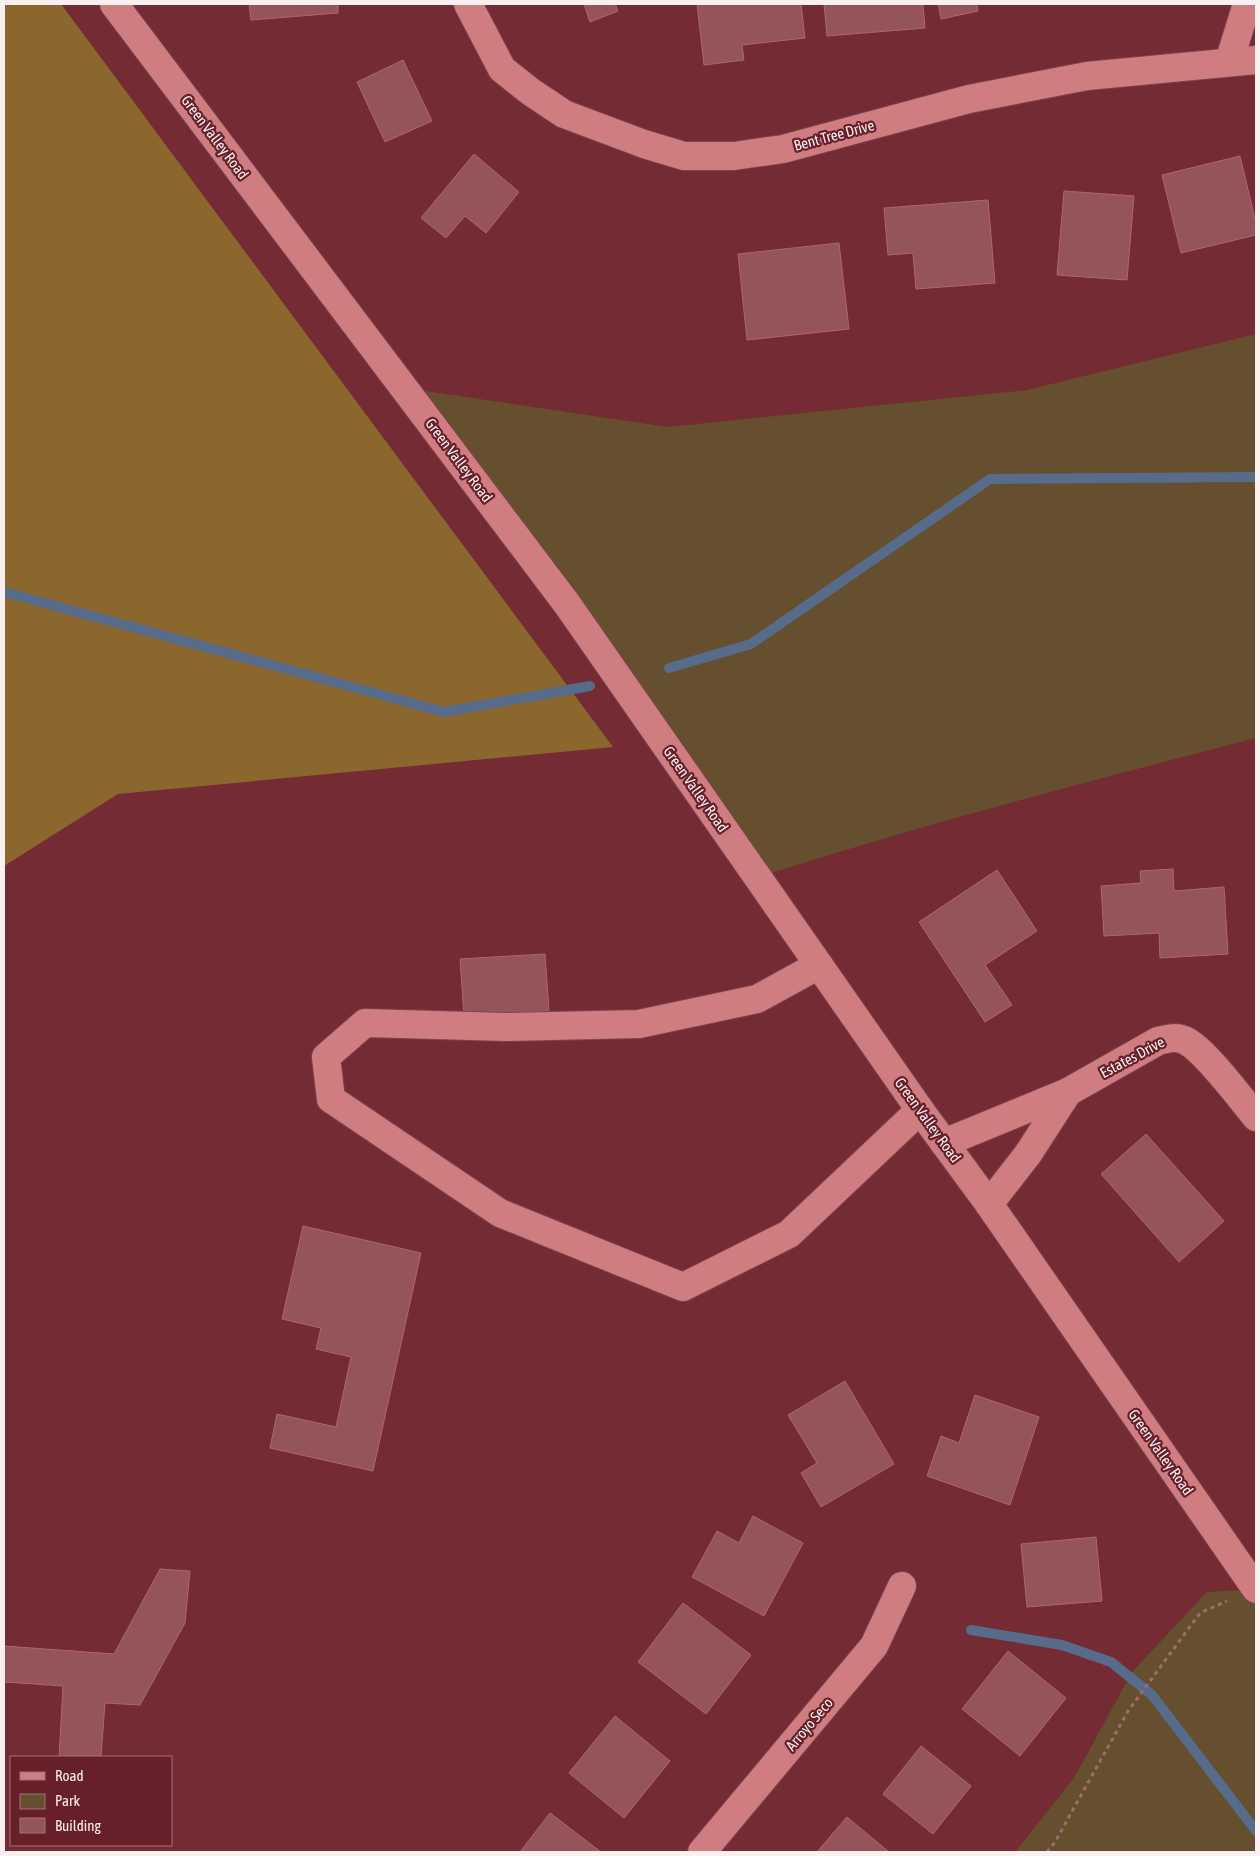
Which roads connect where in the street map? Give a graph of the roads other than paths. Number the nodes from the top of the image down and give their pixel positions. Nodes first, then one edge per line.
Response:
1 (114, 4) edge
2 (468, 4) edge
3 (1247, 4) edge
4 (1256, 60) edge
5 (1229, 62) junction
6 (819, 965) junction
7 (1068, 1092) junction
8 (920, 1110) junction
9 (1256, 1117) edge
10 (944, 1143) junction
11 (989, 1204) junction
12 (902, 1586) dead end
13 (1256, 1589) edge
14 (702, 1852) edge

1 - 6 street, Green Valley Road
2 - 5 street, Bent Tree Drive
3 - 5 street
4 - 5 street, Bent Tree Drive
6 - 8 street, Green Valley Road
6 - 8 street
7 - 9 street, Estates Drive
7 - 10 street, Estates Drive
7 - 11 street, Estates Drive
8 - 10 street, Green Valley Road
10 - 11 street, Green Valley Road
11 - 13 street, Green Valley Road
12 - 14 street, Arroyo Seco

